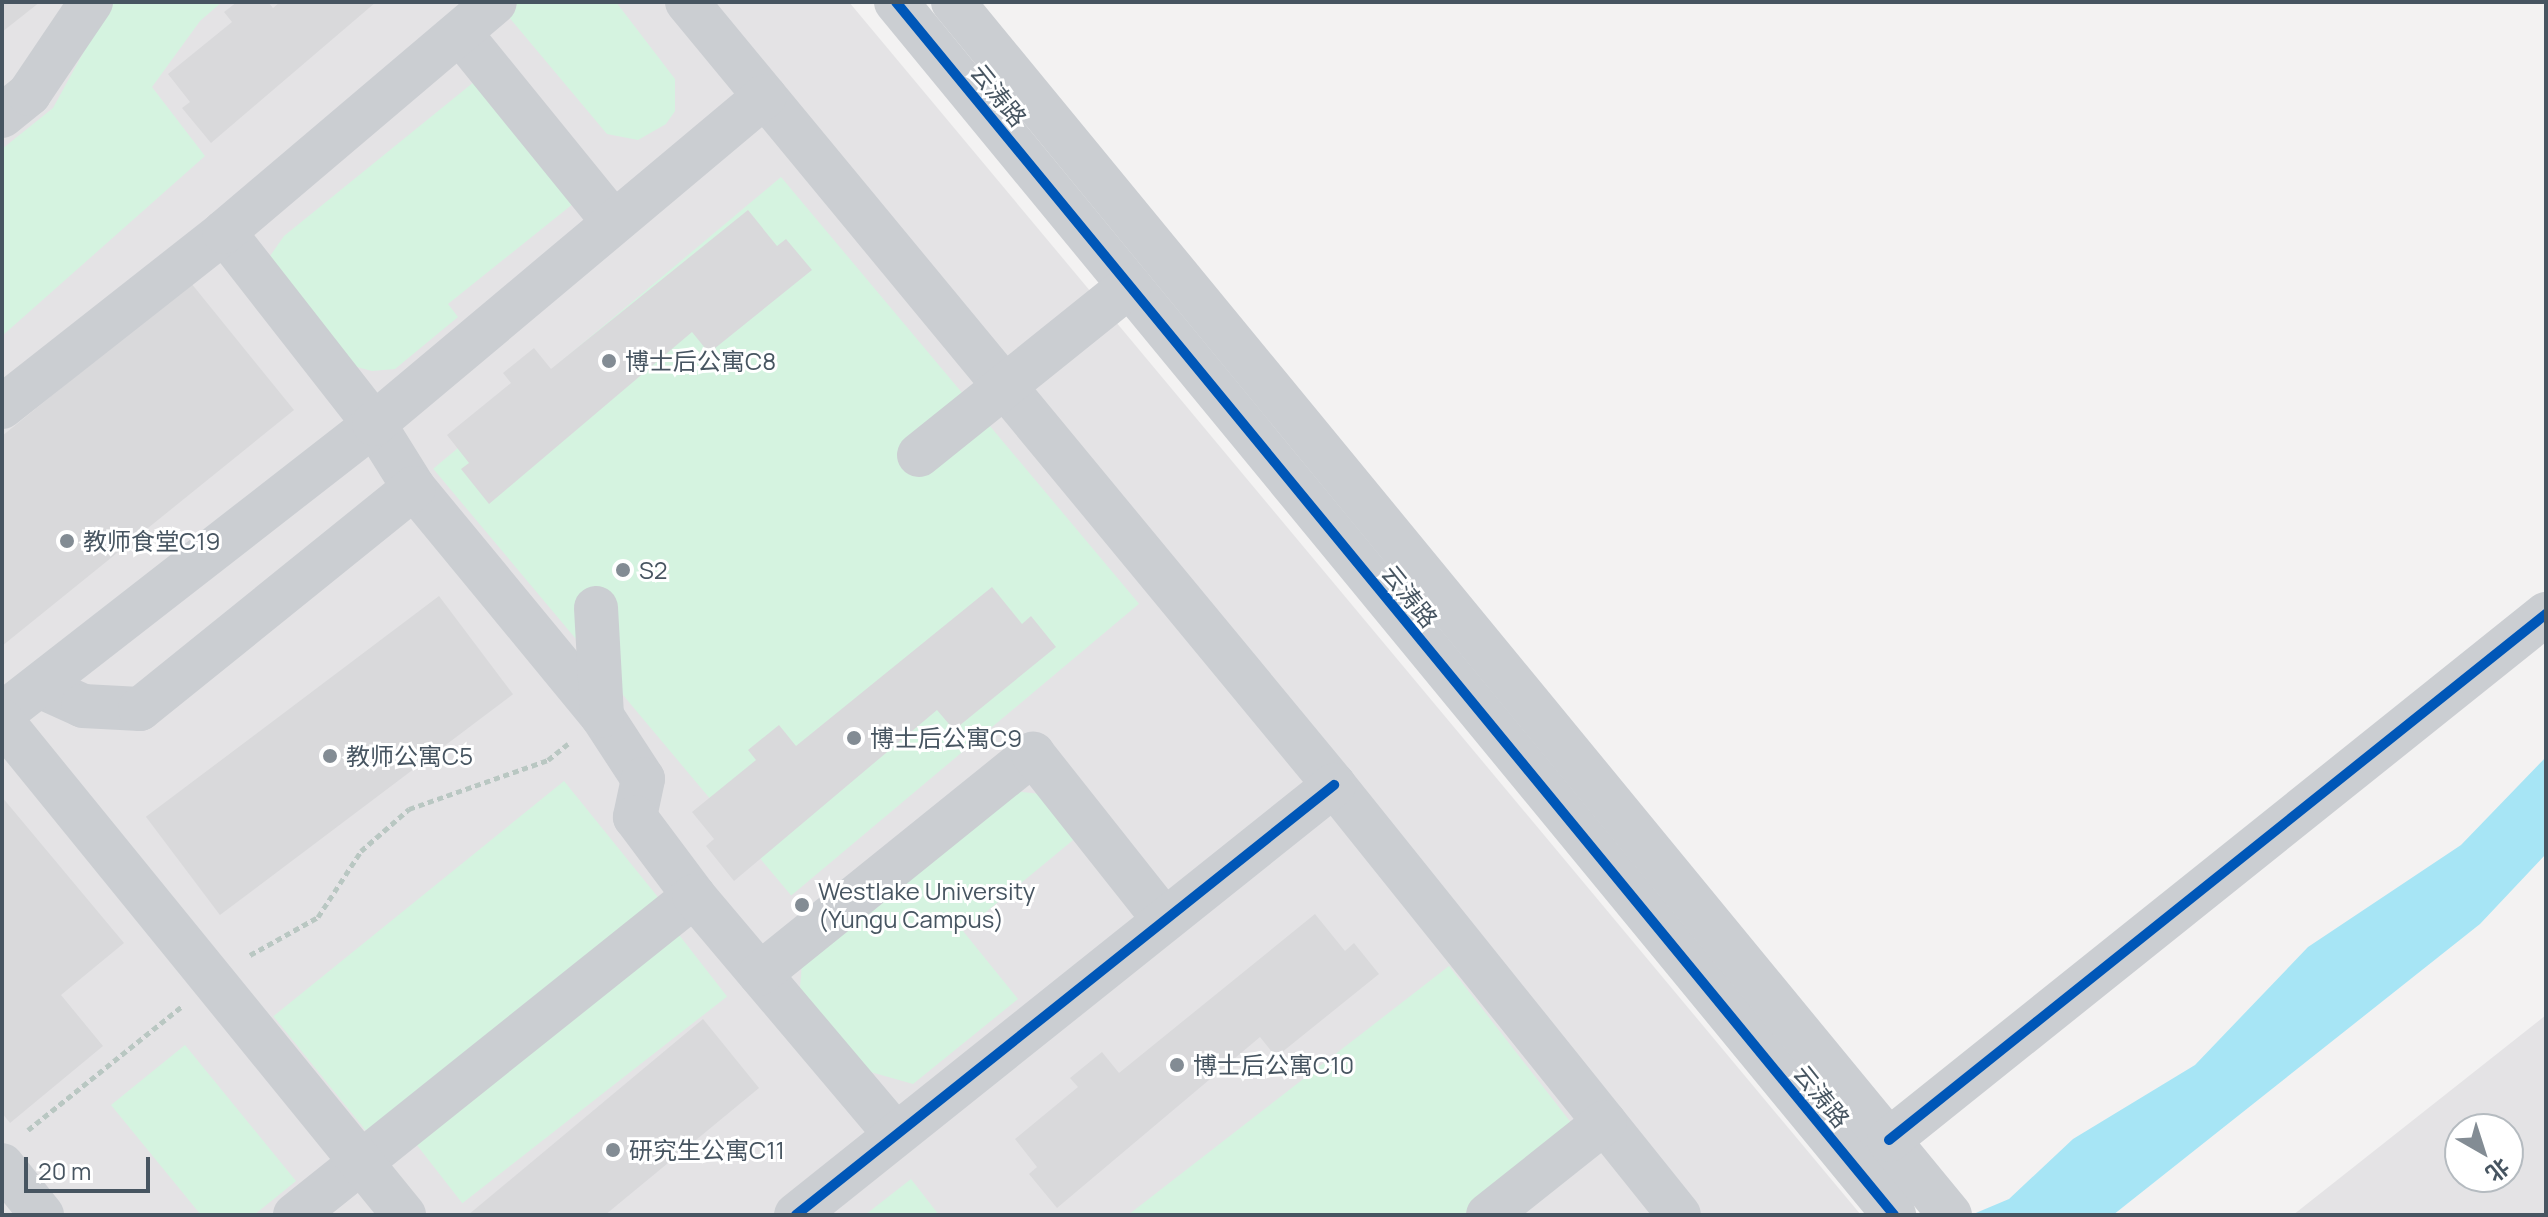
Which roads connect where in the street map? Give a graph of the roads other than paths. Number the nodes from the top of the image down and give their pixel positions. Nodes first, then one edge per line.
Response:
1 (91, 2) edge
2 (495, 2) edge
3 (687, 2) edge
4 (896, 2) edge
5 (953, 2) edge
6 (460, 33) junction
7 (765, 96) junction
8 (2, 116) edge
9 (612, 220) junction
10 (224, 232) junction
11 (1129, 286) junction
12 (1002, 389) junction
13 (2, 407) edge
14 (374, 424) junction
15 (919, 455) dead end
16 (414, 488) junction
17 (596, 608) dead end
18 (2546, 614) edge
19 (39, 686) junction
20 (2, 714) edge
21 (602, 716) junction
22 (2, 721) edge
23 (1334, 785) junction
24 (694, 896) junction
25 (1163, 918) junction
26 (760, 974) junction
27 (1605, 1122) junction
28 (895, 1134) junction
29 (1889, 1140) junction
30 (8, 1153) edge
31 (360, 1162) junction
32 (1947, 1212) edge
33 (42, 1215) edge
34 (295, 1215) edge
35 (404, 1215) edge
36 (796, 1215) edge
37 (1488, 1215) edge
38 (1679, 1215) edge
39 (1894, 1215) edge

1 - 8 street
2 - 6 street
3 - 7 street
4 - 11 street, 云涛路
5 - 29 street, 云涛路
6 - 9 street
6 - 10 street
7 - 9 street
7 - 12 street
9 - 14 street
10 - 13 street
10 - 14 street
11 - 12 street
11 - 39 street, 云涛路
12 - 15 street
12 - 23 street
14 - 16 street
14 - 19 street
16 - 19 street
16 - 21 street
17 - 21 street
18 - 29 street
19 - 20 street
21 - 24 street
22 - 31 street
23 - 25 street
23 - 27 street
24 - 26 street
24 - 31 street
25 - 26 street
25 - 28 street
26 - 28 street
27 - 37 street
27 - 38 street
28 - 36 street
29 - 32 street, 云涛路
30 - 33 street
31 - 34 street
31 - 35 street

